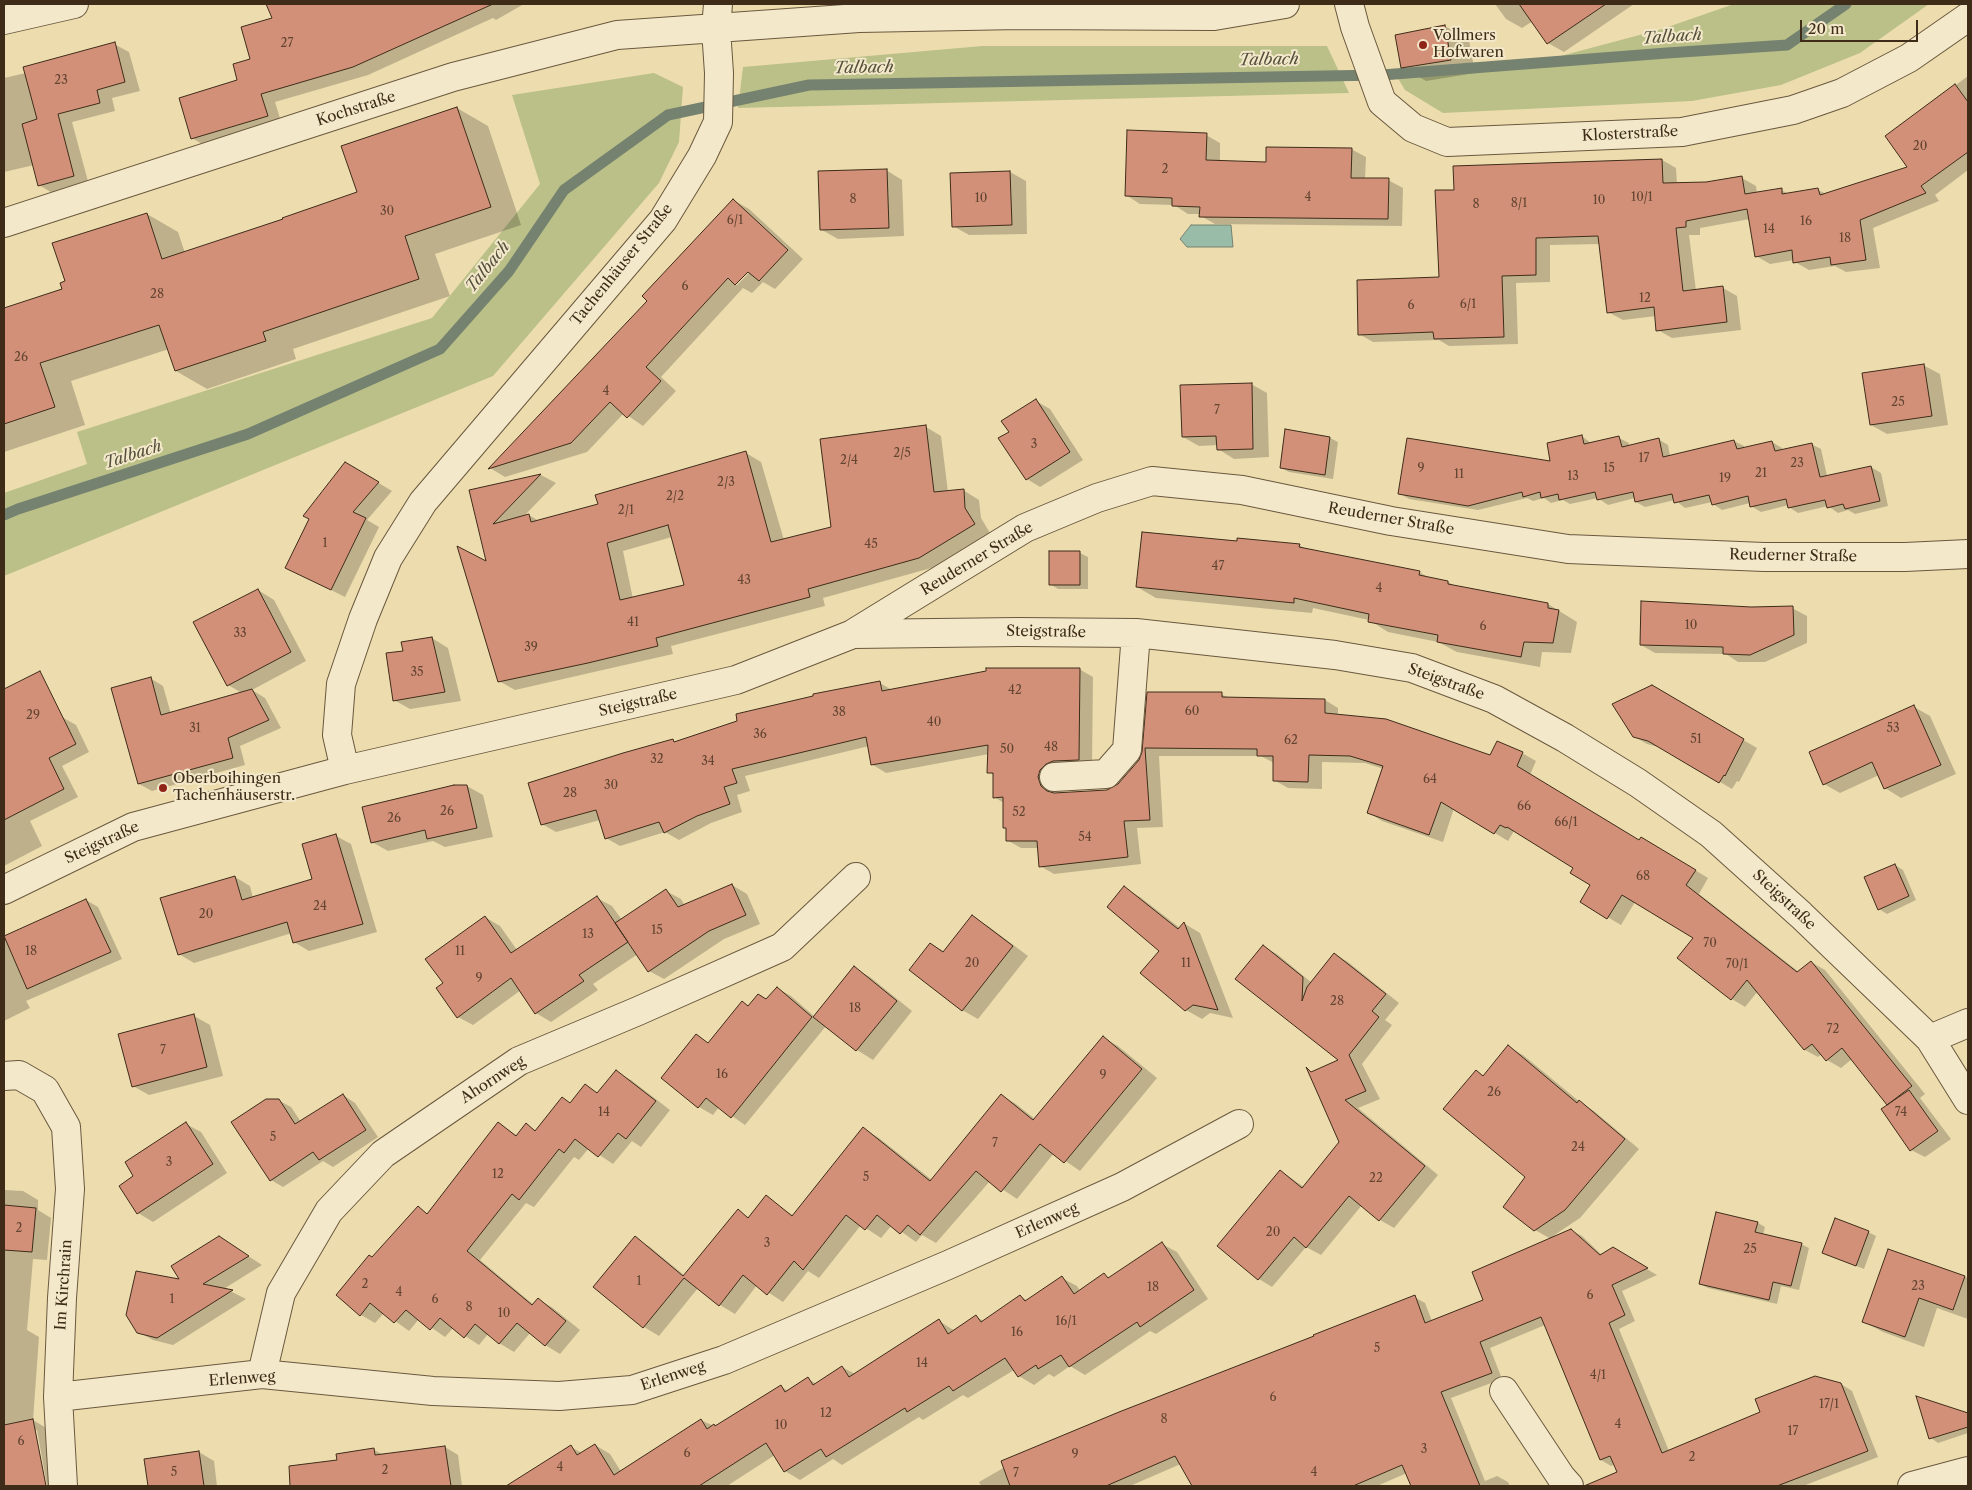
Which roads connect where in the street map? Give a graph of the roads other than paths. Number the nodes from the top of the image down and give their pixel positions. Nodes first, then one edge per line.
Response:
1 (74, 4) edge
2 (1285, 4) edge
3 (1018, 9) edge
4 (1352, 15) edge
5 (717, 16) edge
6 (1968, 17) edge
7 (4, 20) edge
8 (4, 223) edge
9 (1968, 554) edge
10 (1136, 633) junction
11 (853, 634) junction
12 (345, 770) junction
13 (1054, 777) dead end
14 (856, 878) dead end
15 (4, 890) edge
16 (1968, 1023) edge
17 (1930, 1039) junction
18 (4, 1076) edge
19 (1968, 1100) edge
20 (1239, 1124) dead end
21 (262, 1374) junction
22 (1504, 1391) dead end
23 (58, 1397) junction
24 (1968, 1471) edge
25 (63, 1486) edge
26 (1570, 1486) edge
27 (1912, 1486) edge

1 - 7 street
2 - 3 street
3 - 5 street
4 - 6 street, Klosterstraße
5 - 8 street, Kochstraße
5 - 12 street, Tachenhäuser Straße
9 - 11 street, Reuderner Straße
10 - 11 street, Steigstraße
10 - 13 street
10 - 17 street, Steigstraße
11 - 12 street, Steigstraße
12 - 15 street, Steigstraße
14 - 21 street, Ahornweg
16 - 17 street
17 - 19 street, Steigstraße
18 - 23 street, Im Kirchrain
20 - 21 street, Erlenweg
21 - 23 street, Erlenweg
22 - 26 street
23 - 25 street, Im Kirchrain
24 - 27 street

